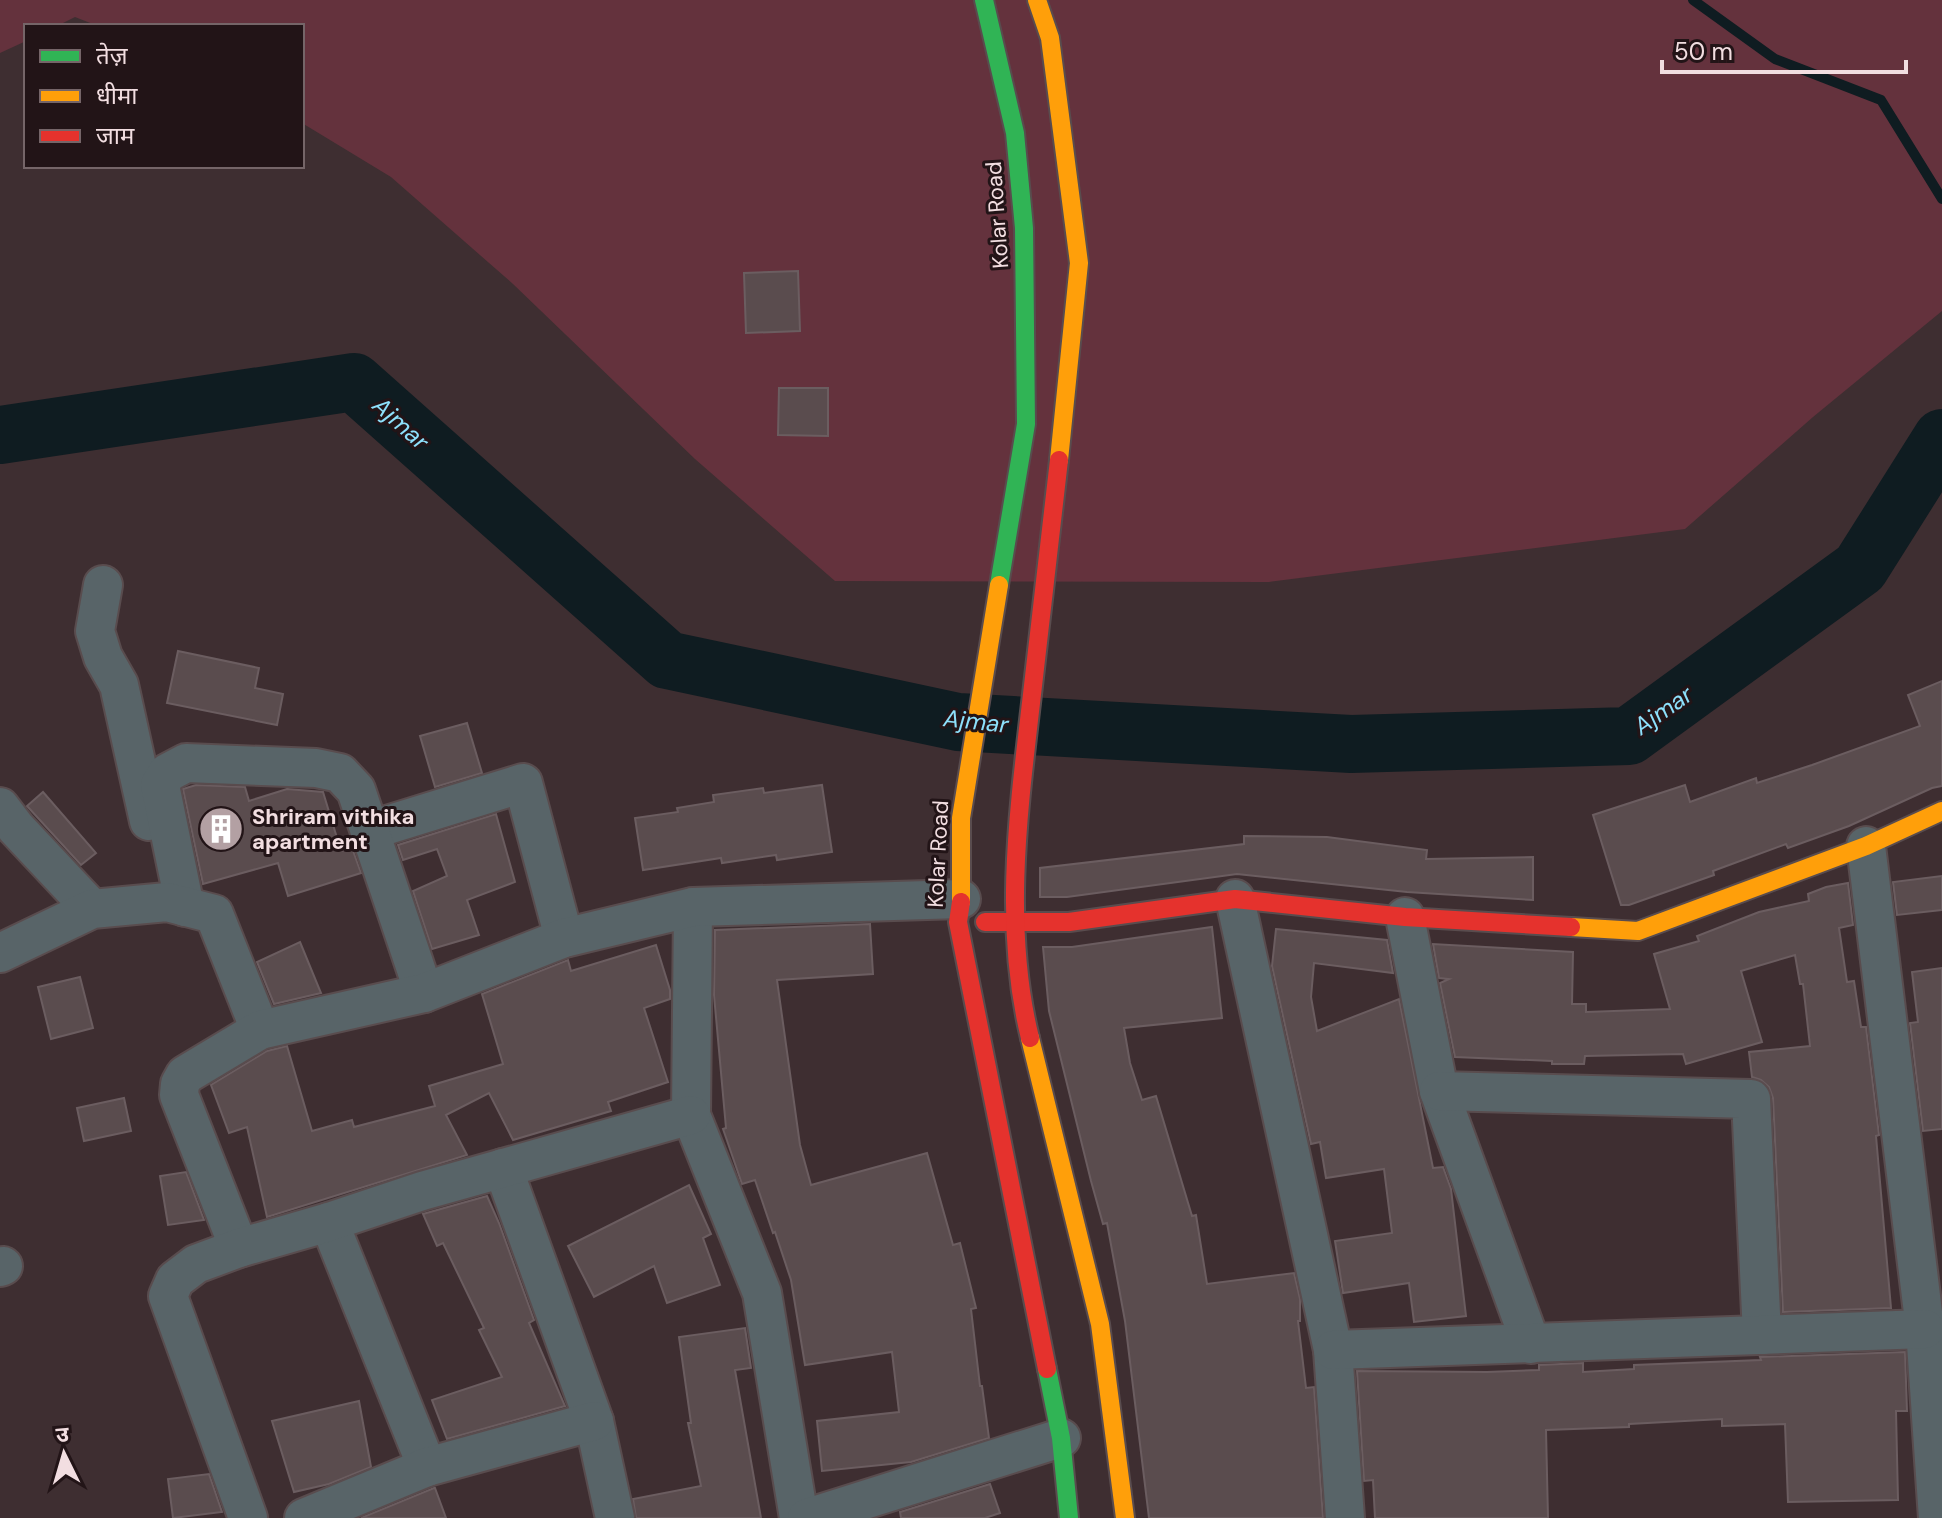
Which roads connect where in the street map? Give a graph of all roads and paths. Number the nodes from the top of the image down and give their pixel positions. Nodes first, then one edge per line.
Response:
1 (984, 0) edge
2 (1037, 0) edge
3 (103, 585) dead end
4 (0, 807) edge
5 (1942, 811) edge
6 (371, 830) junction
7 (1866, 846) junction
8 (1235, 899) junction
9 (176, 904) junction
10 (693, 907) junction
11 (92, 909) junction
12 (960, 910) junction
13 (1405, 917) junction
14 (1015, 922) junction
15 (564, 938) junction
16 (0, 953) edge
17 (424, 993) junction
18 (260, 1030) junction
19 (1439, 1091) junction
20 (691, 1115) junction
21 (503, 1168) junction
22 (329, 1222) junction
23 (239, 1248) junction
24 (1925, 1329) junction
25 (1762, 1335) junction
26 (1531, 1344) junction
27 (1333, 1350) junction
28 (594, 1421) junction
29 (1061, 1438) junction
30 (427, 1467) junction
31 (248, 1518) edge
32 (304, 1518) edge
33 (615, 1518) edge
34 (799, 1518) edge
35 (807, 1518) edge
36 (1069, 1518) edge
37 (1125, 1518) edge
38 (1345, 1518) edge
39 (1938, 1518) edge

1 - 12 main road, Kolar Road
2 - 14 main road
3 - 9 street
4 - 11 street
5 - 7 main road
6 - 9 street
6 - 15 street
6 - 17 street
7 - 13 main road
7 - 24 street
8 - 13 main road
8 - 14 main road
8 - 27 street
9 - 11 street
9 - 18 street
10 - 12 street
10 - 15 street
10 - 20 street
11 - 16 street
12 - 14 main road
12 - 29 main road, Kolar Road
13 - 19 street
14 - 37 main road
15 - 17 street
17 - 18 street
18 - 23 street
19 - 25 street
19 - 26 street
20 - 21 street
20 - 34 street
21 - 22 street
21 - 28 street
22 - 23 street
22 - 30 street
23 - 31 street
24 - 25 street
24 - 39 street
25 - 26 street
26 - 27 street
27 - 38 street
28 - 30 street
28 - 33 street
29 - 35 street
29 - 36 main road, Kolar Road
30 - 32 street

